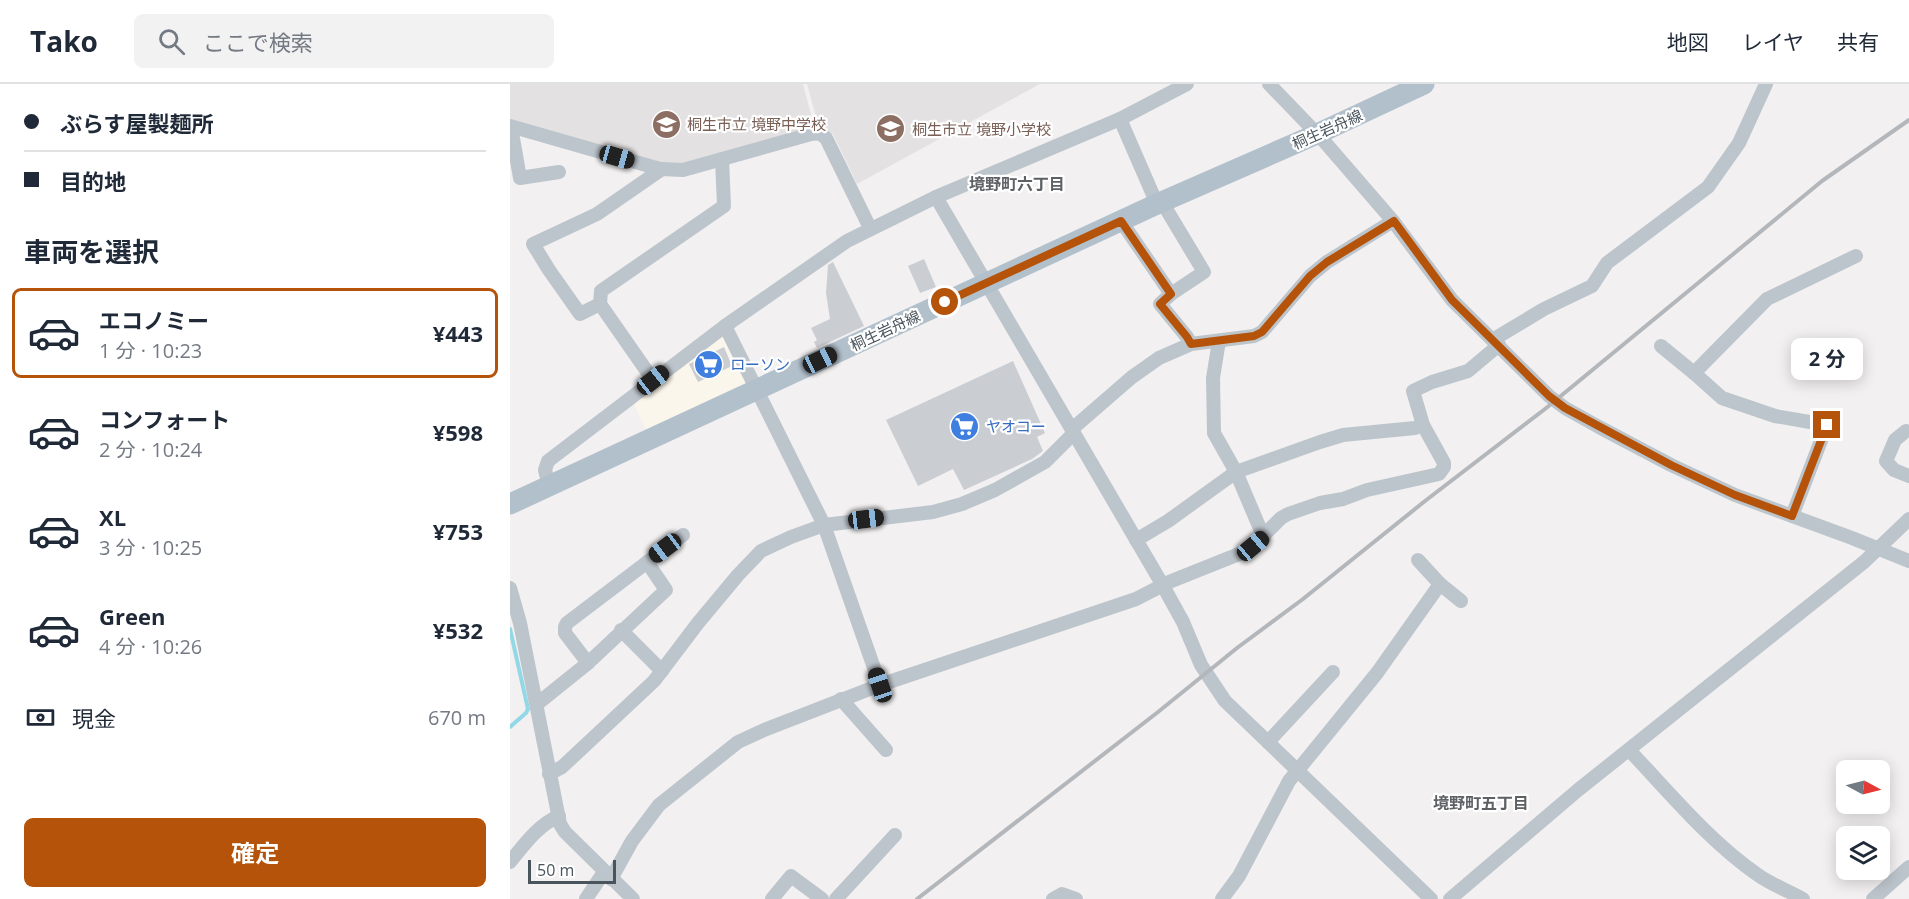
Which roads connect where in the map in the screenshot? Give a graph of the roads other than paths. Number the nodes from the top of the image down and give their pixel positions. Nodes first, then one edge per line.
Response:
1 (1187, 84) edge
2 (1269, 84) edge
3 (1424, 84) edge
4 (1766, 84) edge
5 (1120, 119) junction
6 (510, 127) edge
7 (1317, 134) junction
8 (722, 159) junction
9 (662, 169) junction
10 (559, 172) dead end
11 (936, 197) junction
12 (1160, 203) junction
13 (1121, 221) junction
14 (1394, 221) junction
15 (870, 228) junction
16 (1856, 256) dead end
17 (987, 283) junction
18 (1171, 294) junction
19 (600, 304) junction
20 (725, 326) junction
21 (1220, 341) junction
22 (1497, 342) junction
23 (1191, 344) junction
24 (1661, 346) dead end
25 (1694, 373) junction
26 (653, 380) junction
27 (757, 389) junction
28 (1423, 425) junction
29 (1073, 431) junction
30 (1906, 431) dead end
31 (1236, 472) junction
32 (1909, 476) edge
33 (549, 486) junction
34 (510, 504) edge
35 (1792, 516) junction
36 (1909, 519) edge
37 (824, 525) junction
38 (682, 535) dead end
39 (1264, 538) junction
40 (1136, 540) junction
41 (1878, 549) junction
42 (1418, 560) dead end
43 (1909, 561) edge
44 (647, 562) junction
45 (1162, 584) junction
46 (1440, 584) junction
47 (510, 588) edge
48 (1461, 601) dead end
49 (621, 630) junction
50 (588, 663) junction
51 (662, 670) junction
52 (1334, 672) dead end
53 (880, 685) junction
54 (841, 699) junction
55 (537, 704) junction
56 (1268, 741) junction
57 (886, 750) dead end
58 (1629, 750) junction
59 (1297, 770) junction
60 (549, 774) junction
61 (558, 816) junction
62 (895, 835) dead end
63 (510, 862) edge
64 (1909, 867) edge
65 (608, 875) junction
66 (586, 899) edge
67 (633, 899) edge
68 (772, 899) edge
69 (822, 899) edge
70 (836, 899) edge
71 (1053, 899) edge
72 (1076, 899) edge
73 (1222, 899) edge
74 (1431, 899) edge
75 (1450, 899) edge
76 (1803, 899) edge
77 (1873, 899) edge

1 - 5 street
2 - 7 street
3 - 7 main road, 桐生岩舟線
4 - 22 street
5 - 11 street
5 - 12 street
6 - 9 street
6 - 10 street
7 - 12 main road, 桐生岩舟線
7 - 14 street
8 - 9 street
8 - 15 street
8 - 19 street
9 - 19 street
11 - 15 street
11 - 17 street
12 - 13 main road, 桐生岩舟線
12 - 18 street
13 - 17 main road, 桐生岩舟線
13 - 18 street
14 - 21 street
14 - 22 street
15 - 20 street
16 - 25 street
17 - 27 main road, 桐生岩舟線
17 - 29 street
18 - 23 street
19 - 26 street
20 - 26 street
20 - 27 street
21 - 23 street
21 - 31 street
22 - 28 street
22 - 35 street
23 - 29 street
24 - 25 street
25 - 35 street
26 - 33 street
27 - 33 main road, 桐生岩舟線
27 - 37 street
28 - 31 street
28 - 39 street
29 - 37 street
29 - 40 street
30 - 32 street
31 - 39 street
31 - 40 street
33 - 34 main road, 桐生岩舟線
35 - 41 street
36 - 41 street
37 - 51 street
37 - 53 street
38 - 44 street
39 - 45 street
40 - 45 street
41 - 43 street
41 - 58 street
42 - 46 street
44 - 49 street
44 - 50 street
45 - 53 street
45 - 56 street
46 - 48 street
46 - 59 street
47 - 55 street
49 - 50 street
49 - 51 street
50 - 55 street
51 - 60 street
52 - 56 street
53 - 54 street
54 - 57 street
54 - 65 street
55 - 60 street
56 - 59 street
58 - 75 street
58 - 76 street
59 - 73 street
59 - 74 street
60 - 61 street
61 - 63 street
61 - 65 street
62 - 70 street
64 - 77 street
65 - 66 street
65 - 67 street
68 - 69 street
71 - 72 street

